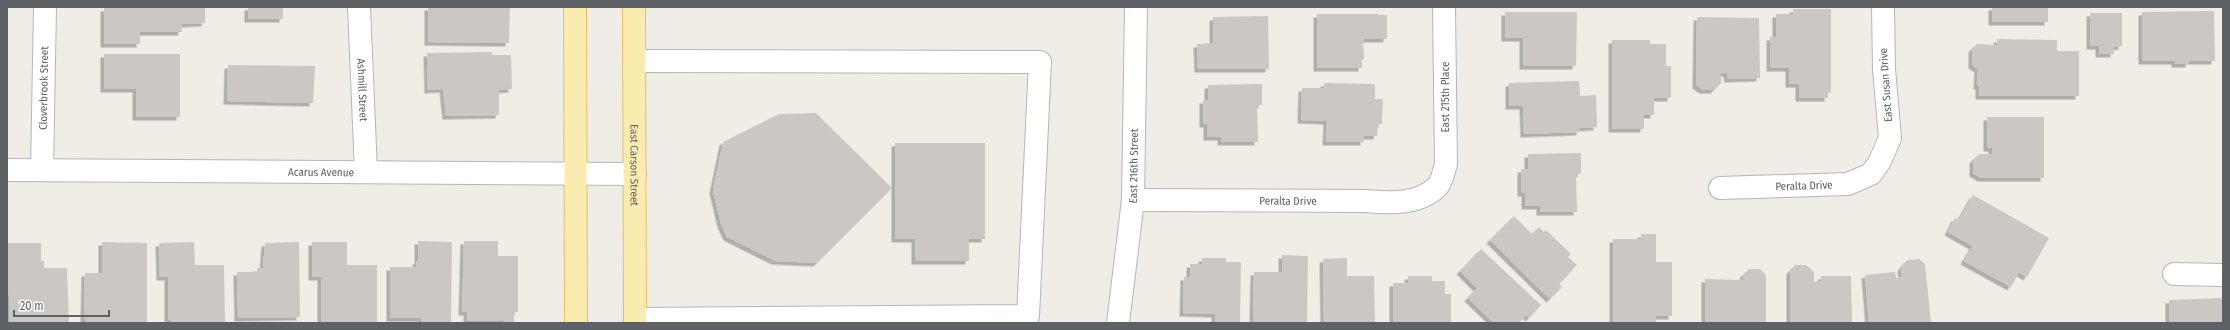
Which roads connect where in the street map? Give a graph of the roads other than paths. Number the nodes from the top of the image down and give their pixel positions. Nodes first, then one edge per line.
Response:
1 (45, 7) edge
2 (359, 7) edge
3 (575, 7) edge
4 (634, 7) edge
5 (1136, 7) edge
6 (1444, 7) edge
7 (1883, 7) edge
8 (634, 61) junction
9 (1880, 161) joint
10 (7, 170) edge
11 (42, 170) junction
12 (366, 172) junction
13 (576, 174) junction
14 (635, 174) junction
15 (1438, 186) joint
16 (1720, 188) dead end
17 (1133, 200) junction
18 (2174, 274) dead end
19 (2223, 274) edge
20 (635, 321) edge
21 (576, 323) edge
22 (1118, 323) edge

1 - 11 street, Cloverbrook Street
2 - 12 street, Ashmill Street
3 - 13 main road
4 - 8 main road, East Carson Street
5 - 17 street, East 216th Street
6 - 15 street, East 215th Place
7 - 9 street, East Susan Drive
8 - 14 main road, East Carson Street
8 - 20 street
9 - 16 street, Peralta Drive
10 - 11 street, Acarus Avenue
11 - 12 street, Acarus Avenue
12 - 13 street, Acarus Avenue
13 - 14 street, Acarus Avenue
13 - 21 main road
14 - 20 main road, East Carson Street
15 - 17 street, Peralta Drive
17 - 22 street, East 216th Street
18 - 19 street

